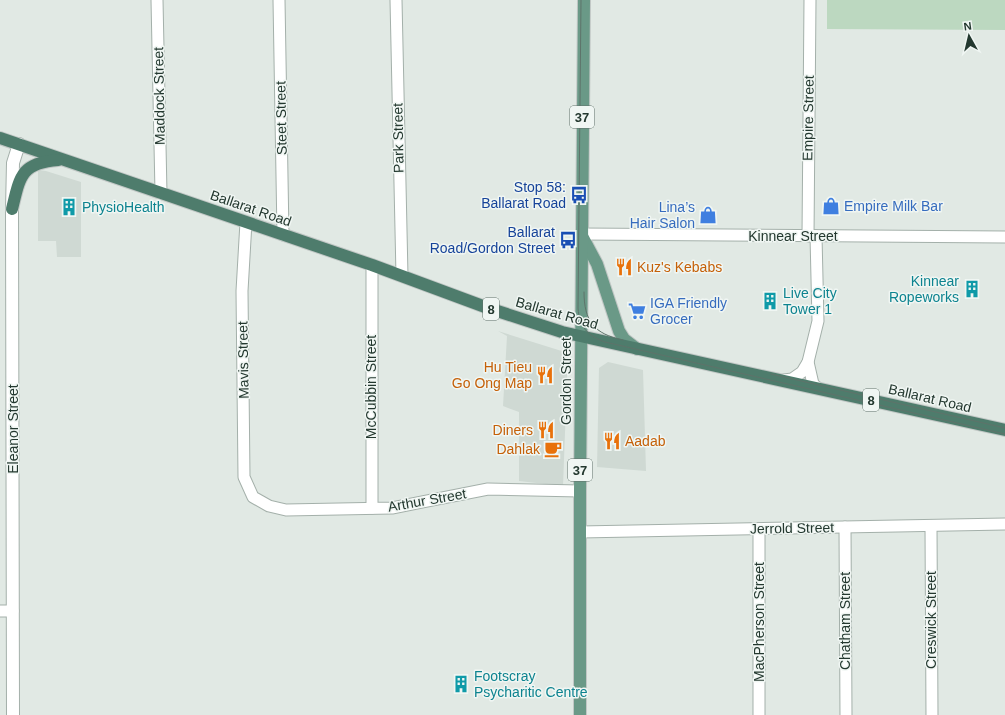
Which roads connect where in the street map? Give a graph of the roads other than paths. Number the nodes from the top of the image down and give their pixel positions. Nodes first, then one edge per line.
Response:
1 (157, 0) edge
2 (279, 0) edge
3 (396, 0) edge
4 (584, 0) edge
5 (810, 0) edge
6 (0, 138) edge
7 (19, 144) junction
8 (62, 159) junction
9 (161, 193) junction
10 (12, 209) junction
11 (246, 222) junction
12 (581, 234) junction
13 (283, 235) junction
14 (812, 236) junction
15 (1005, 237) edge
16 (372, 266) junction
17 (402, 276) junction
18 (581, 337) junction
19 (638, 349) junction
20 (808, 362) junction
21 (784, 380) junction
22 (818, 388) junction
23 (1005, 430) edge
24 (580, 491) junction
25 (253, 497) joint
26 (372, 508) junction
27 (1005, 524) edge
28 (931, 526) junction
29 (845, 527) junction
30 (759, 529) junction
31 (580, 532) junction
32 (0, 611) edge
33 (13, 611) junction
34 (14, 715) edge
35 (580, 715) edge
36 (759, 715) edge
37 (846, 715) edge
38 (932, 715) edge

1 - 9 street, Maddock Street
2 - 13 street, Steet Street
3 - 17 street, Park Street
4 - 12 main road, Gordon Street / 37
5 - 14 street, Empire Street
6 - 7 highway, Ballarat Road / 8
7 - 8 highway, Ballarat Road / 8
7 - 10 street, Eleanor Street
8 - 9 highway, Ballarat Road / 8
8 - 10 highway
9 - 11 highway, Ballarat Road / 8
10 - 33 street, Eleanor Street
11 - 13 highway, Ballarat Road / 8
11 - 25 street, Mavis Street
12 - 14 street, Kinnear Street
12 - 18 main road, Gordon Street / 37
12 - 19 main road
13 - 16 highway, Ballarat Road / 8
14 - 15 street, Kinnear Street
14 - 20 street, Empire Street
16 - 17 highway, Ballarat Road / 8
16 - 26 street, McCubbin Street
17 - 18 highway, Ballarat Road / 8
18 - 19 highway, Ballarat Road / 8
18 - 24 main road, Gordon Street / 37
19 - 21 highway, Ballarat Road / 8
20 - 21 street
20 - 22 street
21 - 22 highway, Ballarat Road / 8
22 - 23 highway, Ballarat Road / 8
24 - 26 street, Arthur Street
24 - 31 main road, Gordon Street / 37
25 - 26 street, Arthur Street
27 - 28 street, Jerrold Street
28 - 29 street, Jerrold Street
28 - 38 street, Creswick Street
29 - 30 street, Jerrold Street
29 - 37 street, Chatham Street
30 - 31 street, Jerrold Street
30 - 36 street, MacPherson Street
31 - 35 main road, Gordon Street / 37
32 - 33 street
33 - 34 street, Eleanor Street

